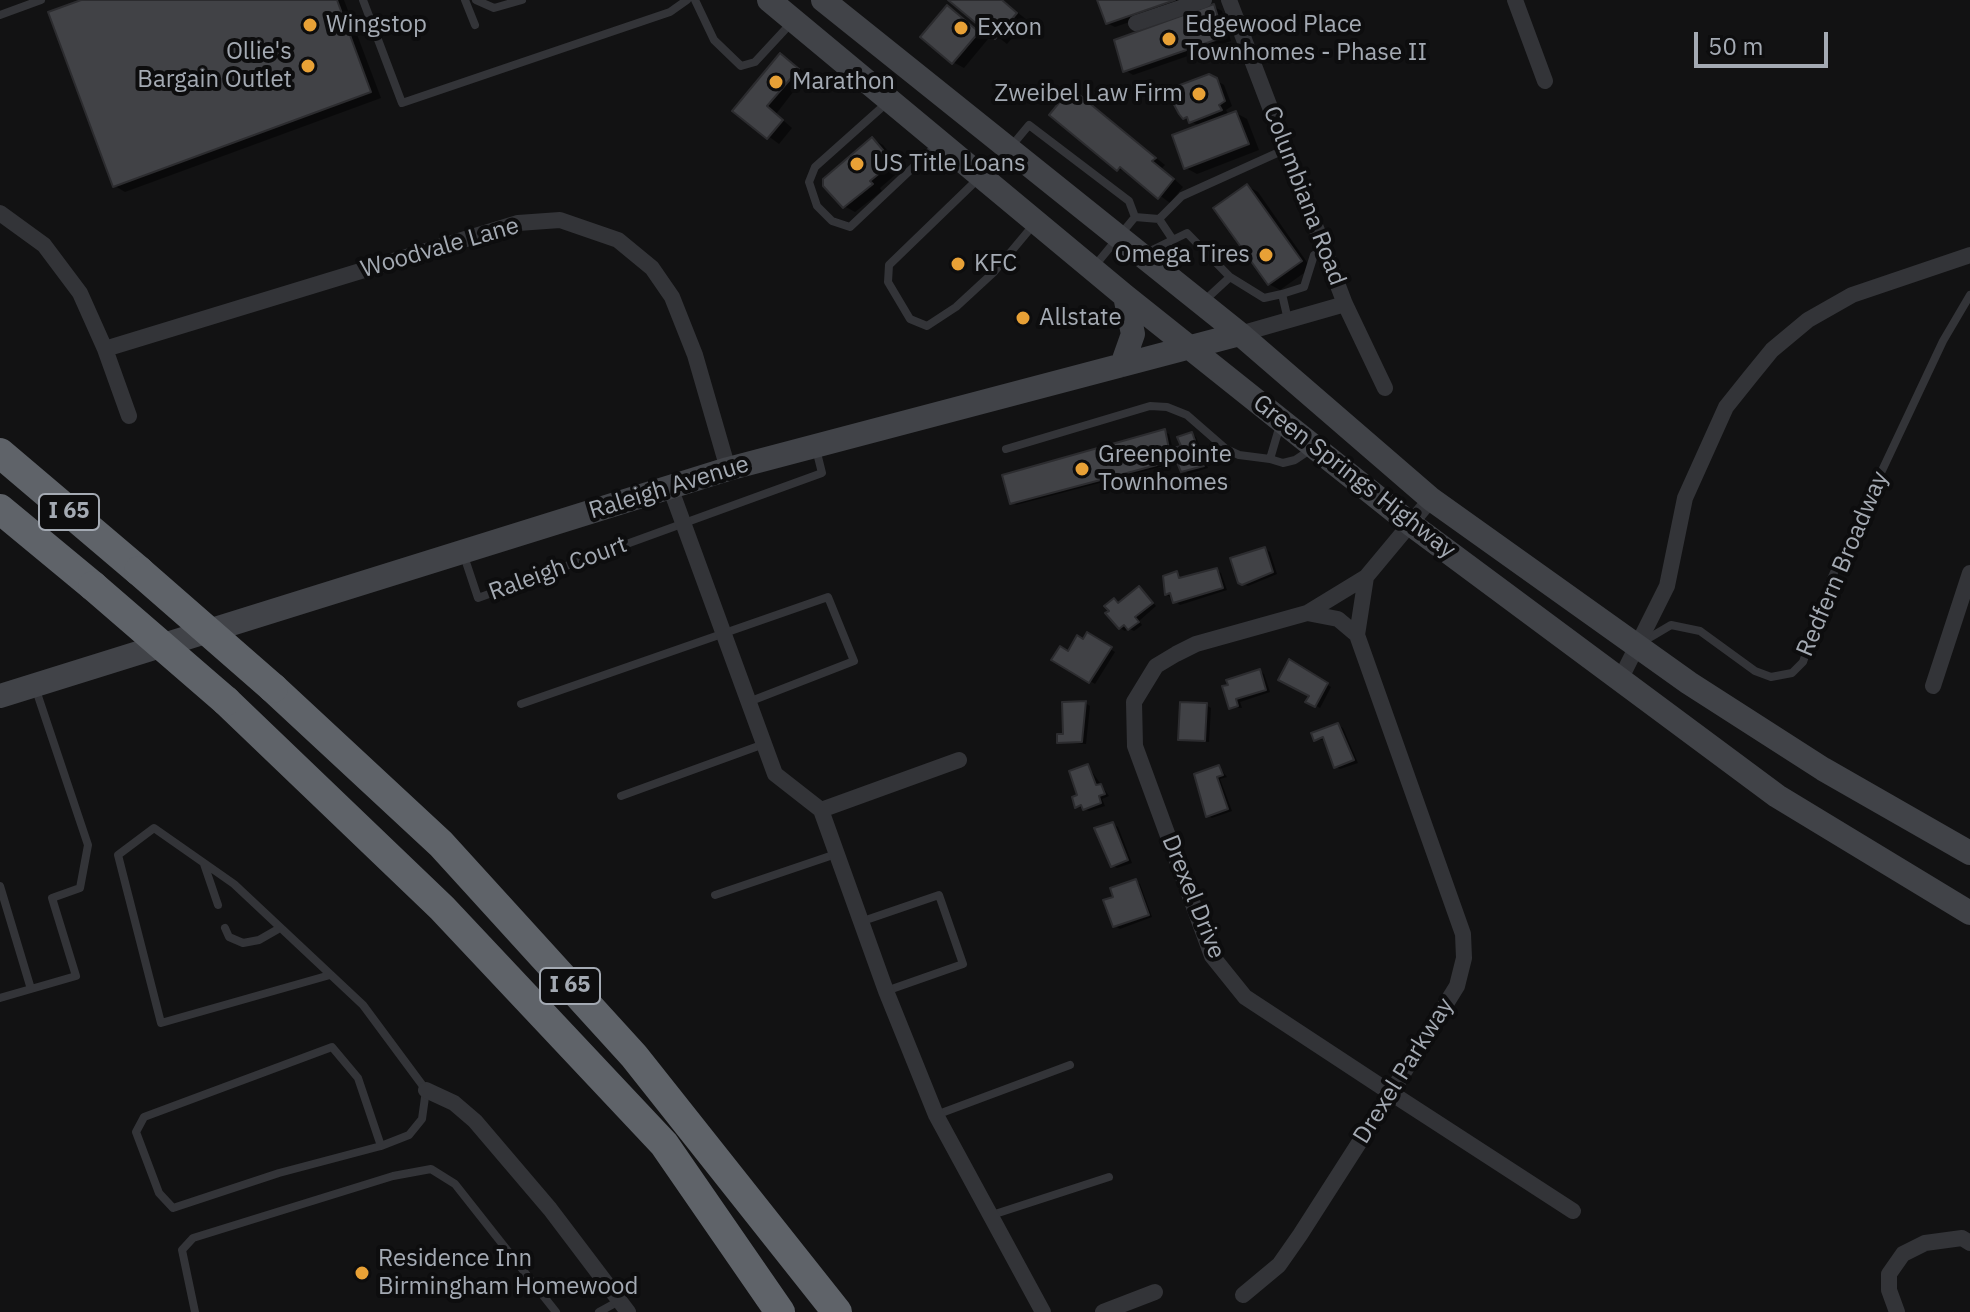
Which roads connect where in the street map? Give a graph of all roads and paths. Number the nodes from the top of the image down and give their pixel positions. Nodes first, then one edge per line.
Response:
1 (41, 0) edge
2 (363, 0) edge
3 (465, 0) edge
4 (476, 0) edge
5 (522, 0) edge
6 (687, 0) edge
7 (695, 0) edge
8 (769, 0) edge
9 (1204, 0) edge
10 (1229, 0) edge
11 (1515, 0) edge
12 (832, 3) edge
13 (491, 4) edge
14 (0, 15) edge
15 (793, 21) junction
16 (1136, 23) dead end
17 (475, 25) dead end
18 (1545, 81) dead end
19 (890, 101) junction
20 (940, 142) junction
21 (1009, 149) junction
22 (1286, 149) junction
23 (980, 176) junction
24 (0, 213) edge
25 (1135, 217) junction
26 (1159, 219) junction
27 (1036, 222) junction
28 (1120, 237) junction
29 (1173, 240) junction
30 (1324, 250) junction
31 (1142, 255) junction
32 (1970, 255) edge
33 (1092, 269) junction
34 (1230, 277) junction
35 (1282, 294) junction
36 (1970, 295) edge
37 (1125, 296) junction
38 (1202, 303) junction
39 (1345, 304) junction
40 (1288, 320) junction
41 (1240, 334) junction
42 (1189, 347) junction
43 (105, 349) junction
44 (1122, 365) junction
45 (1385, 388) dead end
46 (129, 416) dead end
47 (1282, 421) junction
48 (815, 446) junction
49 (1315, 447) junction
50 (1006, 449) dead end
51 (0, 453) edge
52 (1270, 459) junction
53 (728, 469) junction
54 (670, 487) junction
55 (1431, 499) junction
56 (0, 509) edge
57 (683, 523) junction
58 (1412, 525) junction
59 (463, 552) junction
60 (1970, 573) edge
61 (1366, 577) junction
62 (1307, 613) junction
63 (1357, 635) junction
64 (722, 636) junction
65 (1637, 645) junction
66 (1619, 682) junction
67 (34, 685) junction
68 (1933, 686) dead end
69 (0, 696) edge
70 (751, 701) junction
71 (521, 704) dead end
72 (764, 744) junction
73 (959, 760) dead end
74 (621, 796) dead end
75 (821, 810) junction
76 (1970, 853) edge
77 (837, 854) junction
78 (204, 863) junction
79 (0, 886) edge
80 (715, 895) dead end
81 (218, 905) dead end
82 (1970, 913) edge
83 (863, 921) junction
84 (225, 928) dead end
85 (280, 928) junction
86 (330, 975) junction
87 (31, 989) junction
88 (886, 991) junction
89 (0, 998) edge
90 (1070, 1065) dead end
91 (426, 1090) junction
92 (1391, 1093) junction
93 (936, 1115) junction
94 (381, 1146) junction
95 (1109, 1177) dead end
96 (1573, 1211) dead end
97 (992, 1215) junction
98 (1970, 1243) edge
99 (1155, 1292) dead end
100 (1243, 1295) dead end
101 (624, 1306) edge
102 (195, 1312) edge
103 (556, 1312) edge
104 (599, 1312) edge
105 (780, 1312) edge
106 (837, 1312) edge
107 (1043, 1312) edge
108 (1103, 1312) edge
109 (1897, 1312) edge

1 - 14 lane
2 - 6 lane
3 - 17 lane
4 - 13 lane
5 - 13 lane
7 - 15 lane
8 - 15 main road, Green Springs Highway
9 - 16 street
10 - 22 street, Columbiana Road
11 - 18 street
12 - 21 main road, Green Springs Highway
15 - 19 main road, Green Springs Highway
19 - 20 main road, Green Springs Highway
19 - 20 lane
20 - 23 main road, Green Springs Highway
21 - 23 lane
21 - 25 lane
21 - 28 main road, Green Springs Highway
22 - 26 lane
22 - 30 street, Columbiana Road
23 - 27 main road, Green Springs Highway
23 - 27 lane
24 - 43 street
25 - 26 lane
25 - 28 lane
26 - 29 lane
27 - 33 main road, Green Springs Highway
28 - 31 main road, Green Springs Highway
28 - 33 lane
29 - 31 lane
29 - 34 lane
30 - 35 lane
30 - 39 street, Columbiana Road
31 - 38 main road, Green Springs Highway
32 - 65 street
33 - 37 main road, Green Springs Highway
34 - 35 lane
34 - 38 lane
35 - 40 lane
36 - 65 lane, Redfern Broadway
37 - 42 main road, Green Springs Highway
37 - 44 main road
38 - 41 main road, Green Springs Highway
39 - 40 street, Raleigh Avenue
39 - 45 street, Columbiana Road
40 - 41 street, Raleigh Avenue
41 - 42 main road, Raleigh Avenue
41 - 55 main road, Green Springs Highway
42 - 44 main road, Raleigh Avenue
42 - 47 main road, Green Springs Highway
43 - 46 street
43 - 53 street, Woodvale Lane
44 - 48 main road, Raleigh Avenue
47 - 49 main road, Green Springs Highway
47 - 52 lane
48 - 53 main road, Raleigh Avenue
48 - 57 lane, Raleigh Court
49 - 52 lane
49 - 58 main road, Green Springs Highway
50 - 52 lane
51 - 106 highway, I 65, bridge
53 - 54 main road, Raleigh Avenue
54 - 57 street
54 - 59 main road, Raleigh Avenue
55 - 58 street
55 - 65 main road, Green Springs Highway
56 - 105 highway, I 65, bridge
57 - 59 lane, Raleigh Court
57 - 64 street
58 - 61 street
58 - 66 main road, Green Springs Highway
59 - 67 main road, Raleigh Avenue
60 - 68 street
61 - 62 street, Drexel Drive
61 - 63 street, Drexel Parkway
62 - 63 street, Drexel Drive
62 - 92 street, Drexel Drive
63 - 92 street, Drexel Parkway
64 - 70 street
64 - 70 lane
64 - 71 lane
65 - 66 street
65 - 76 main road, Green Springs Highway
66 - 82 main road, Green Springs Highway
67 - 69 main road, Raleigh Avenue
67 - 87 lane
70 - 72 street
72 - 74 lane
72 - 75 street
73 - 75 street
75 - 77 street
77 - 80 lane
77 - 83 street
78 - 81 lane
78 - 85 lane
78 - 86 lane
79 - 87 lane
83 - 88 street
83 - 88 lane
84 - 85 lane
85 - 86 lane
86 - 91 lane
87 - 89 lane
88 - 93 street
90 - 93 lane
91 - 94 lane
91 - 101 street
92 - 96 street, Drexel Drive
92 - 100 street, Drexel Parkway
93 - 97 street
94 - 94 lane
95 - 97 lane
97 - 107 street
98 - 109 street
99 - 108 street
101 - 104 lane
102 - 103 lane

